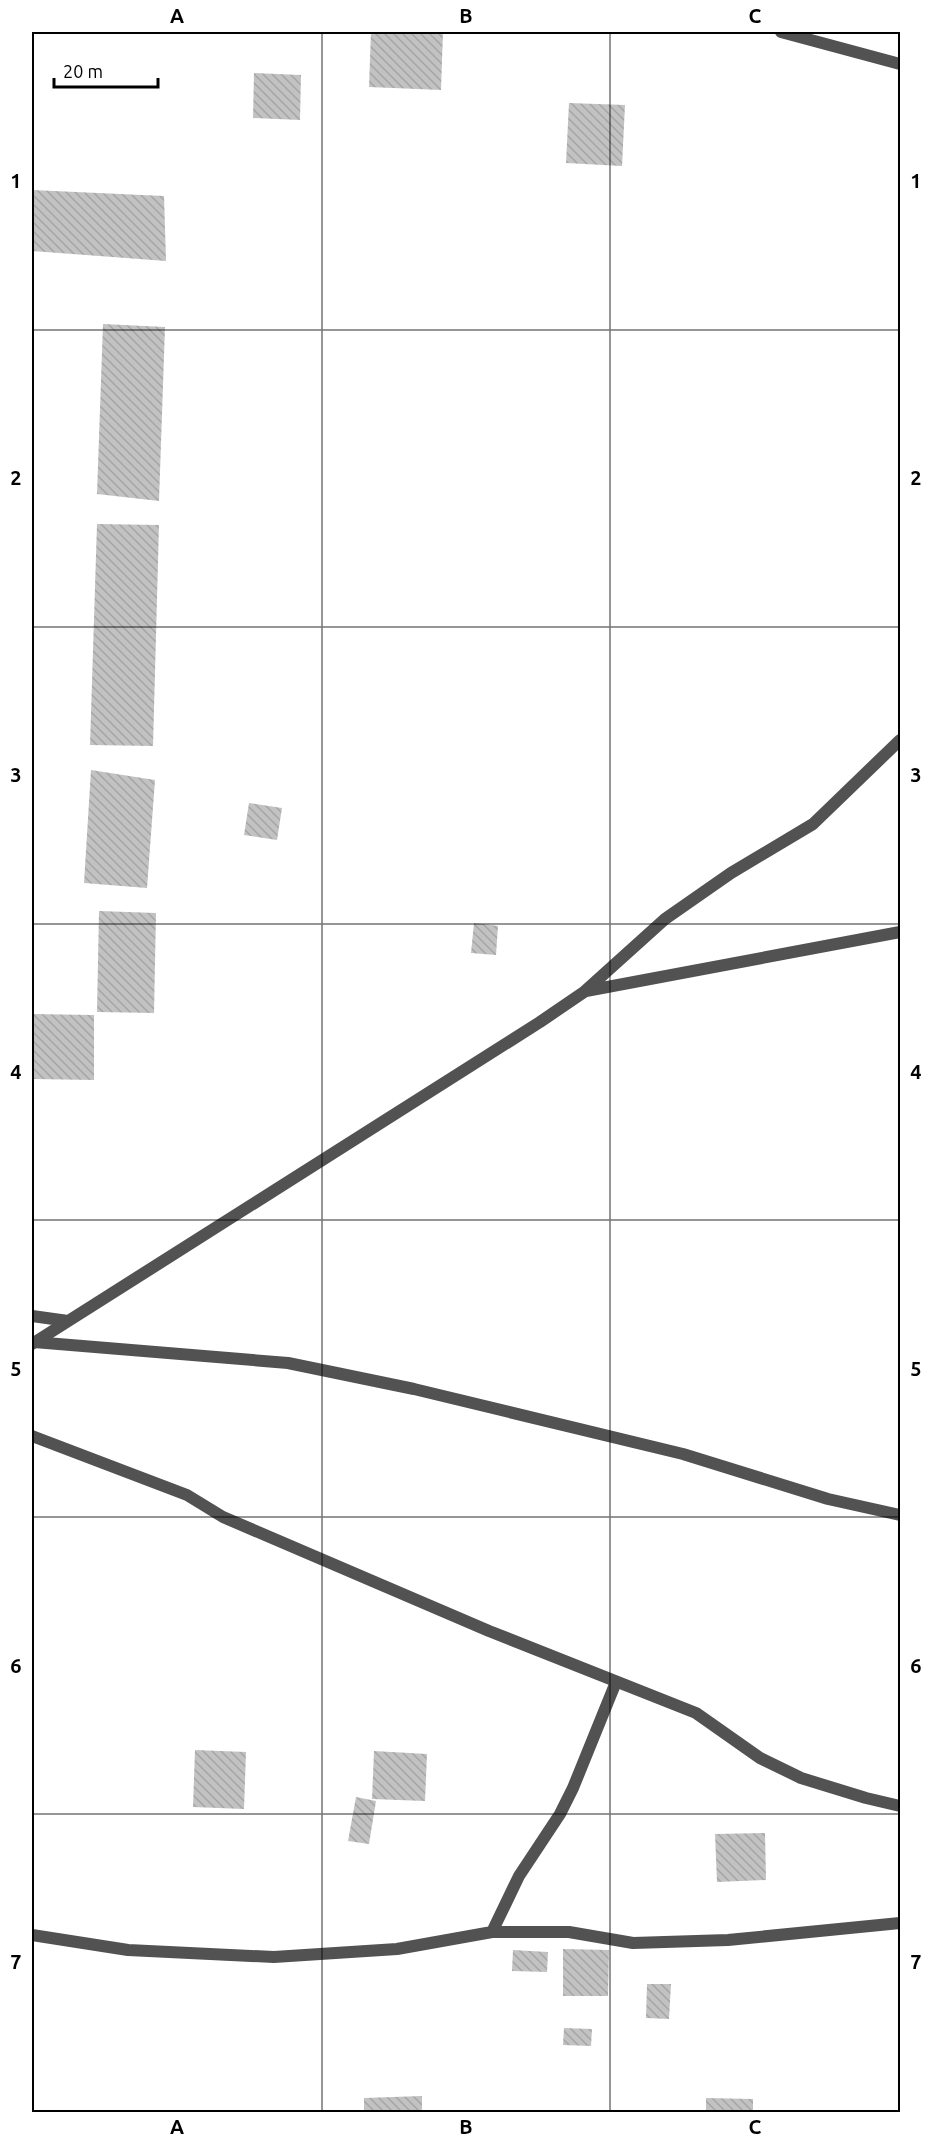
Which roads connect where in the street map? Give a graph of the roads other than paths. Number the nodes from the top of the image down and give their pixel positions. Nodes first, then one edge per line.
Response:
1 (781, 32) edge
2 (900, 64) edge
3 (900, 740) edge
4 (900, 932) edge
5 (584, 992) junction
6 (32, 1316) edge
7 (68, 1321) junction
8 (33, 1343) edge
9 (32, 1436) edge
10 (900, 1515) edge
11 (616, 1682) junction
12 (900, 1806) edge
13 (900, 1923) edge
14 (492, 1932) junction
15 (32, 1935) edge

1 - 2 street
3 - 5 street
4 - 5 street
5 - 7 street
6 - 7 street
7 - 8 street
8 - 10 street
9 - 11 street
11 - 12 street
11 - 14 street
13 - 14 street
14 - 15 street

